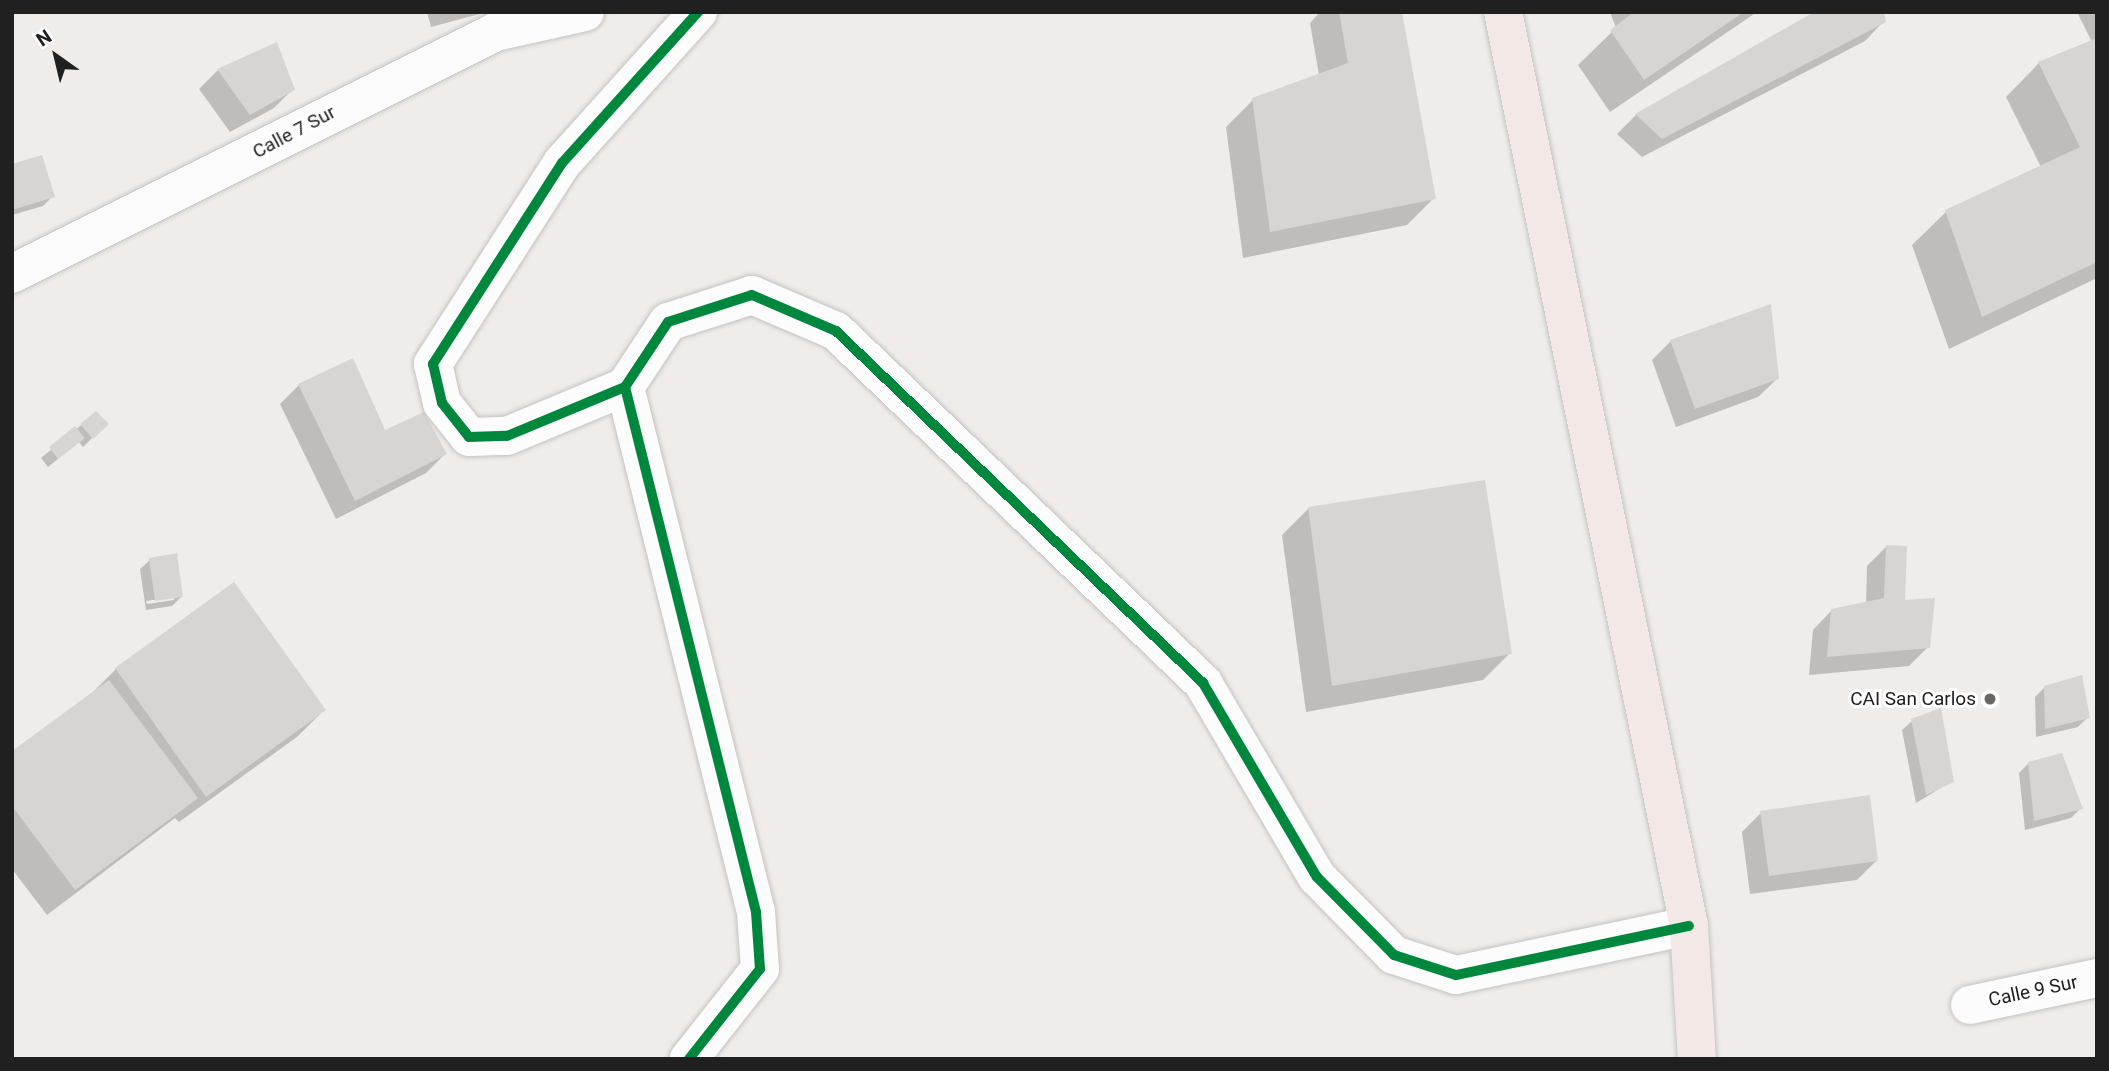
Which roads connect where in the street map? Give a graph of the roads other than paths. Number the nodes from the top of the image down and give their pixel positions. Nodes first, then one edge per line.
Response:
1 (584, 12) edge
2 (698, 12) edge
3 (1503, 12) edge
4 (12, 274) edge
5 (625, 387) junction
6 (1689, 926) junction
7 (2097, 978) edge
8 (1970, 1005) dead end
9 (689, 1059) edge
10 (1697, 1059) edge

1 - 4 street, Calle 7 Sur
2 - 5 street
3 - 6 main road
5 - 6 street
5 - 9 street
6 - 10 main road
7 - 8 street, Calle 9 Sur

